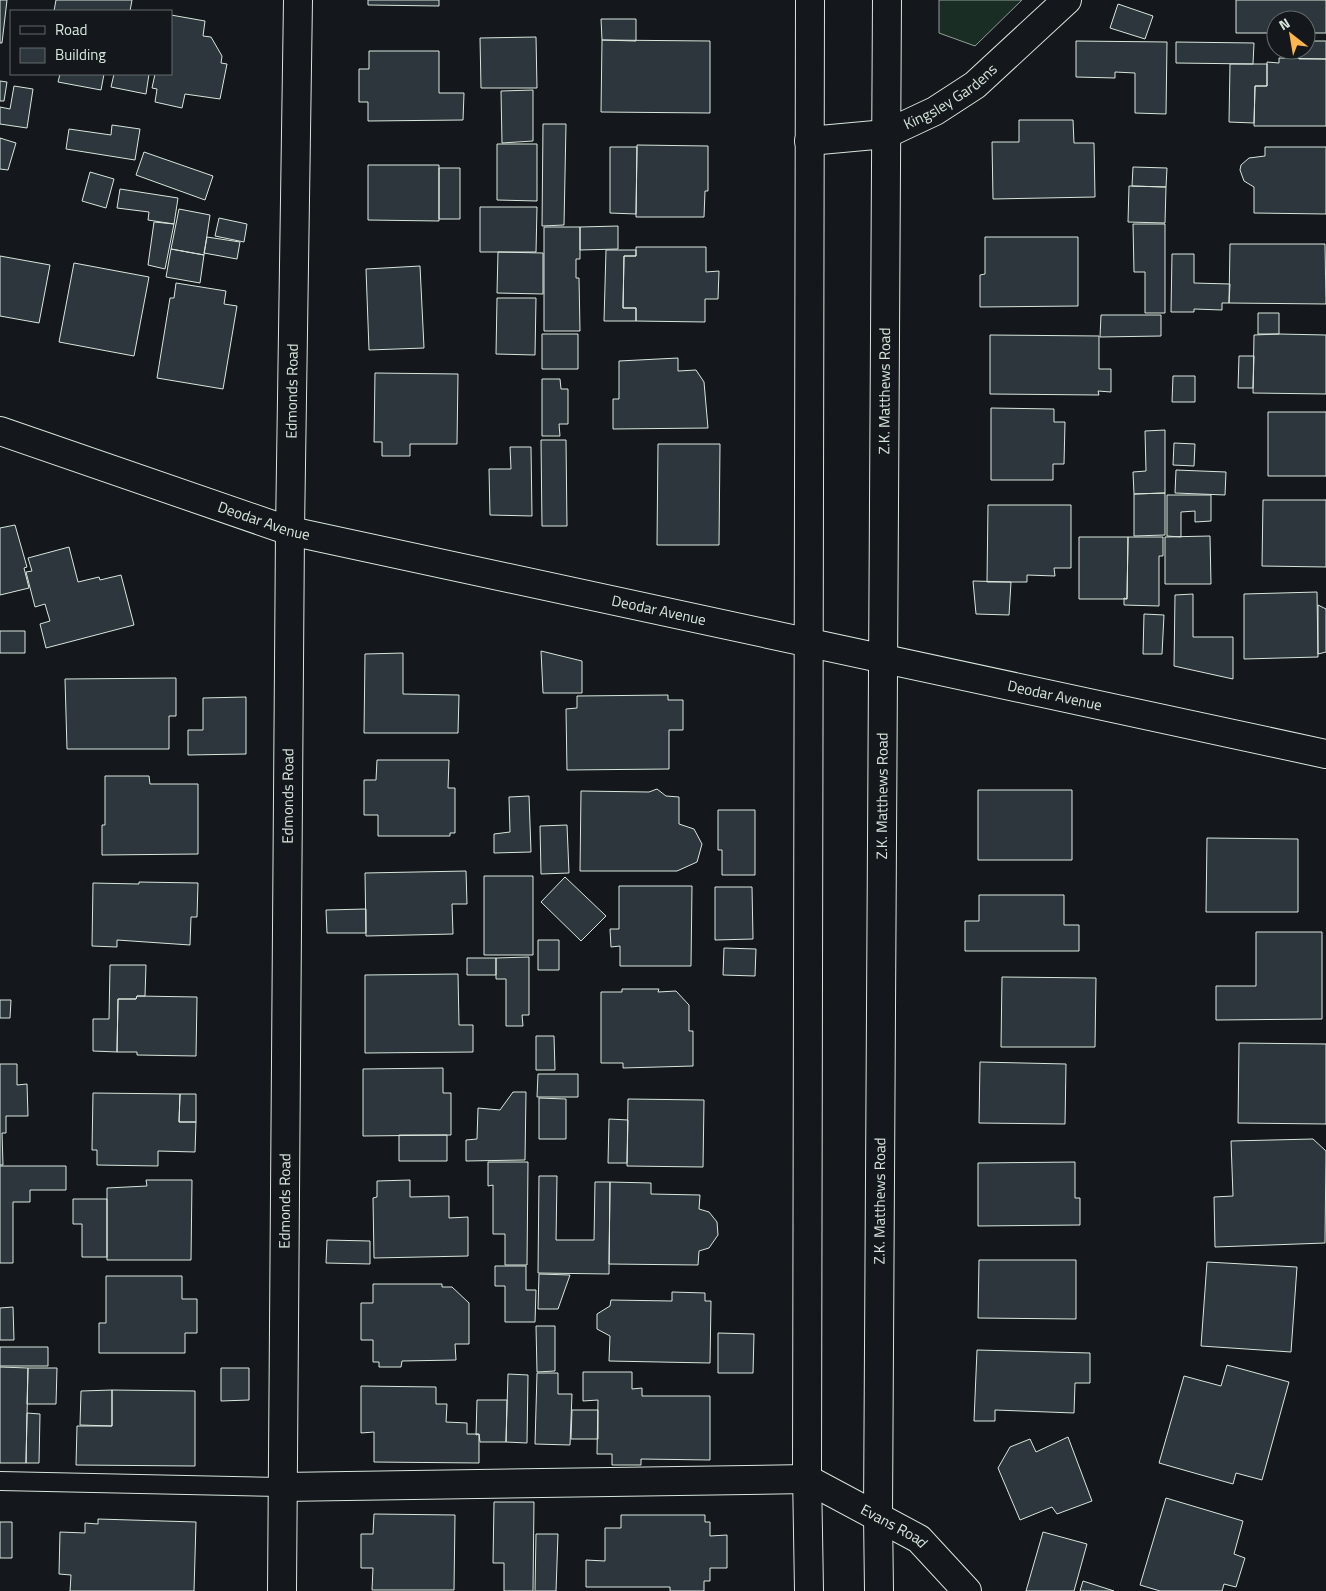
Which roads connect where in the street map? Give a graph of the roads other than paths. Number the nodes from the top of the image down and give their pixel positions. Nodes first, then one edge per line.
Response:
1 (298, 0) edge
2 (810, 0) edge
3 (887, 0) edge
4 (1067, 0) edge
5 (886, 134) junction
6 (809, 141) junction
7 (0, 431) edge
8 (290, 531) junction
9 (808, 643) junction
10 (884, 657) junction
11 (1326, 754) edge
12 (807, 1479) junction
13 (0, 1481) edge
14 (282, 1487) junction
15 (878, 1516) junction
16 (282, 1591) edge
17 (809, 1591) edge
18 (879, 1591) edge
19 (967, 1591) edge

1 - 8 street, Edmonds Road
2 - 6 street
3 - 5 street, Z.K. Matthews Road
4 - 5 street, Kingsley Gardens
5 - 6 street, Kingsley Gardens
5 - 10 street, Z.K. Matthews Road
6 - 9 street
7 - 8 street, Deodar Avenue
8 - 9 street, Deodar Avenue
8 - 14 street, Edmonds Road
9 - 10 street, Deodar Avenue
9 - 12 street
10 - 11 street, Deodar Avenue
10 - 15 street, Z.K. Matthews Road
12 - 14 street
12 - 15 street, Evans Road
12 - 17 street
13 - 14 lane
14 - 16 street, Edmonds Road
15 - 18 street, Z.K. Matthews Road
15 - 19 street, Evans Road

